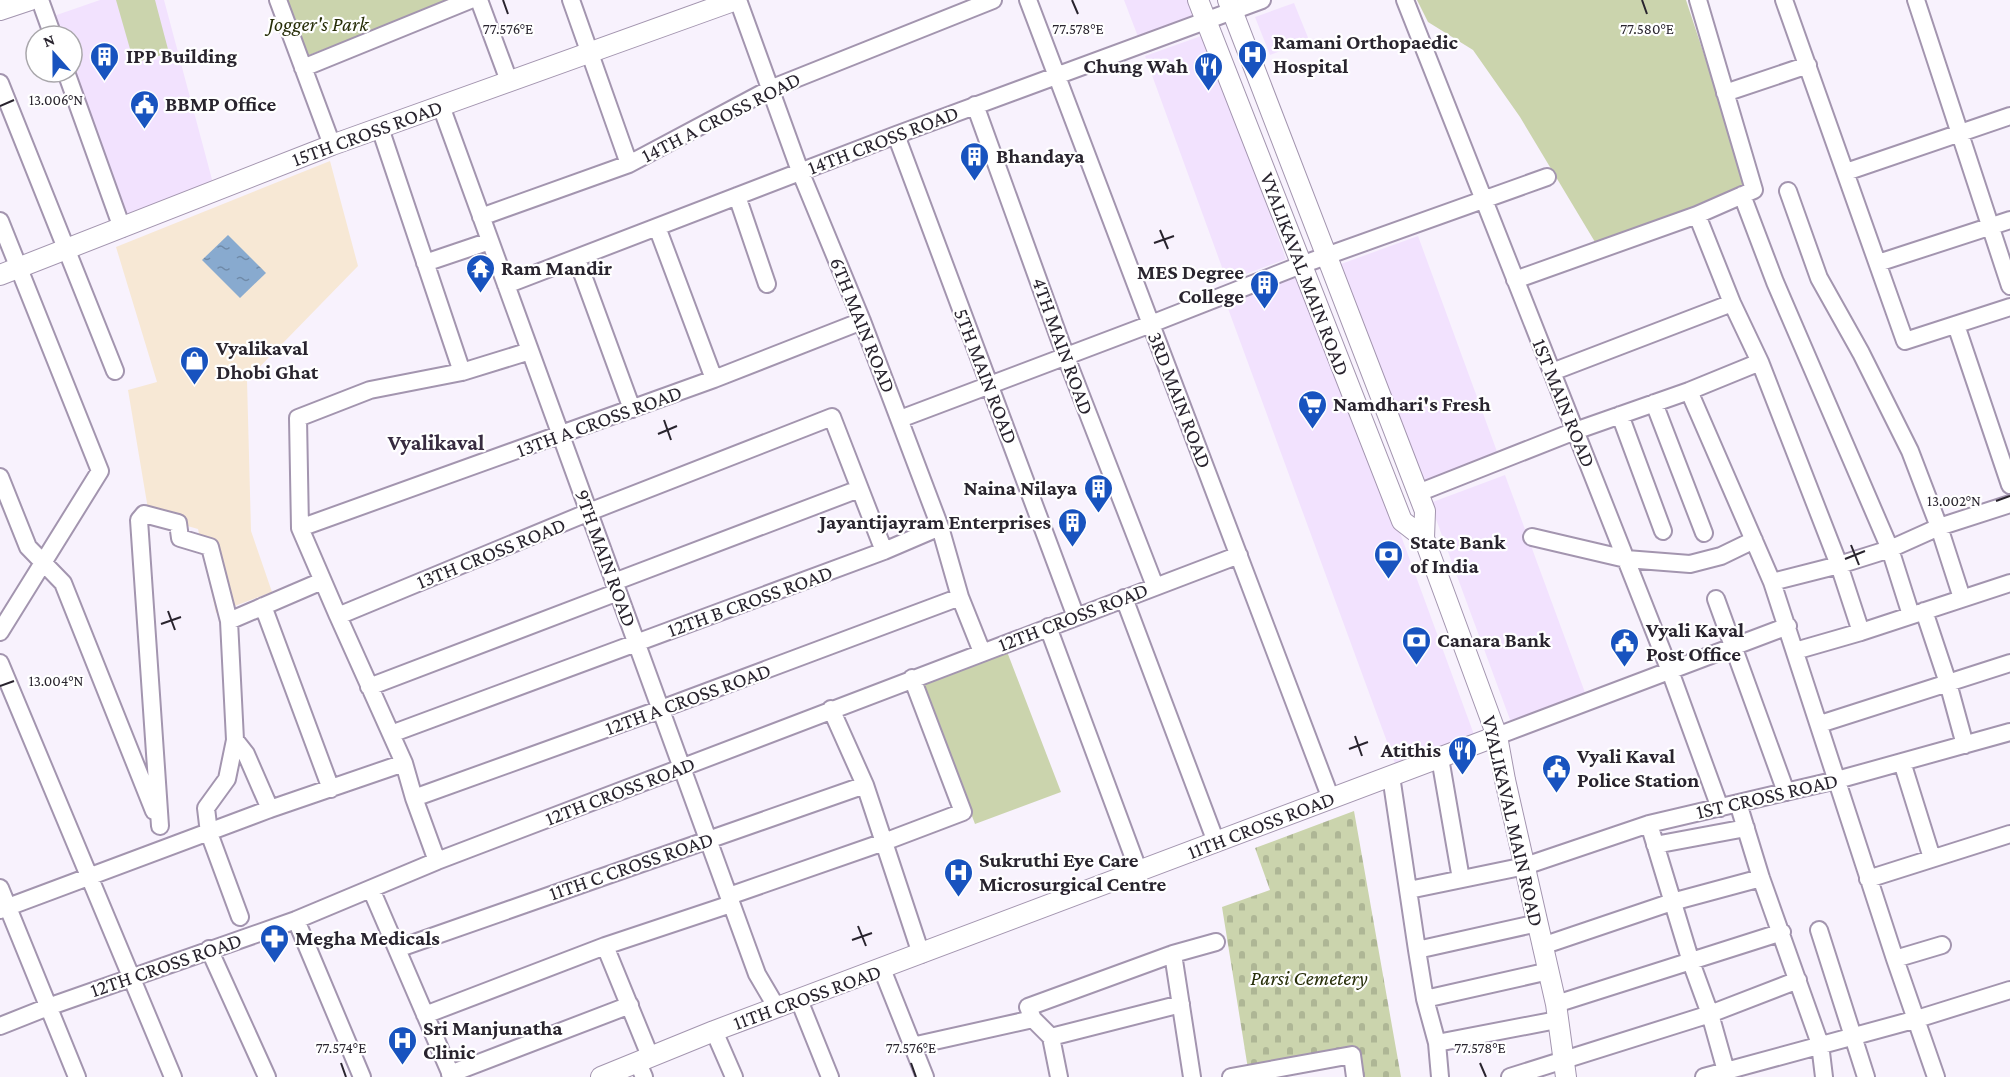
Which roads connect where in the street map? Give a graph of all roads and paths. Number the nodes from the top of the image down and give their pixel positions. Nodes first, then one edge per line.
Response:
1 (30, 0) edge
2 (40, 0) edge
3 (278, 0) edge
4 (470, 0) edge
5 (479, 0) edge
6 (570, 0) edge
7 (737, 0) edge
8 (993, 0) edge
9 (1029, 0) edge
10 (1198, 0) edge
11 (1262, 0) edge
12 (1405, 0) edge
13 (1698, 0) edge
14 (1784, 0) edge
15 (1916, 0) edge
16 (1230, 6) edge
17 (0, 10) edge
18 (1206, 22) junction
19 (49, 24) edge
20 (589, 53) junction
21 (1808, 65) junction
22 (303, 68) junction
23 (1057, 75) junction
24 (509, 81) junction
25 (0, 83) edge
26 (70, 84) edge
27 (770, 89) junction
28 (1725, 93) junction
29 (975, 105) junction
30 (441, 106) junction
31 (2010, 116) edge
32 (380, 128) junction
33 (1960, 133) junction
34 (896, 135) junction
35 (332, 145) junction
36 (629, 164) junction
37 (800, 171) junction
38 (1846, 172) junction
39 (1548, 177) dead end
40 (1788, 191) dead end
41 (1742, 195) junction
42 (737, 196) junction
43 (1486, 201) junction
44 (1697, 215) junction
45 (481, 217) junction
46 (2010, 220) edge
47 (0, 221) edge
48 (1991, 226) junction
49 (657, 227) junction
50 (122, 228) junction
51 (490, 242) junction
52 (67, 249) junction
53 (1328, 256) junction
54 (578, 259) junction
55 (425, 263) junction
56 (1878, 263) junction
57 (1301, 264) junction
58 (9, 272) edge
59 (1515, 280) junction
60 (767, 284) dead end
61 (506, 285) junction
62 (2010, 286) edge
63 (1732, 303) junction
64 (2010, 307) edge
65 (862, 321) junction
66 (1151, 324) junction
67 (1956, 325) junction
68 (530, 351) junction
69 (1066, 357) junction
70 (1760, 362) junction
71 (115, 371) dead end
72 (462, 372) junction
73 (1552, 372) junction
74 (714, 380) junction
75 (990, 386) junction
76 (1689, 391) junction
77 (1654, 404) junction
78 (632, 409) junction
79 (1620, 415) junction
80 (900, 419) junction
81 (1575, 431) junction
82 (561, 435) junction
83 (0, 477) edge
84 (2010, 486) edge
85 (859, 489) junction
86 (1418, 493) junction
87 (2010, 504) edge
88 (589, 512) junction
89 (940, 527) junction
90 (1939, 527) junction
91 (300, 528) junction
92 (1663, 531) dead end
93 (1704, 533) dead end
94 (1532, 537) dead end
95 (1424, 538) junction
96 (1754, 540) junction
97 (1890, 549) junction
98 (884, 551) junction
99 (1239, 555) junction
100 (1626, 559) junction
101 (43, 561) junction
102 (1839, 565) junction
103 (322, 581) junction
104 (1772, 582) junction
105 (2010, 583) edge
106 (1155, 586) junction
107 (616, 587) junction
108 (960, 597) junction
109 (1124, 598) junction
110 (1962, 598) junction
111 (1716, 599) dead end
112 (264, 606) junction
113 (1918, 613) junction
114 (338, 616) junction
115 (1076, 617) junction
116 (229, 621) junction
117 (1788, 626) junction
118 (1048, 627) junction
119 (0, 632) edge
120 (1861, 632) junction
121 (636, 643) junction
122 (1734, 648) junction
123 (1796, 651) junction
124 (982, 652) junction
125 (0, 663) edge
126 (2010, 663) edge
127 (1670, 671) junction
128 (912, 678) junction
129 (1948, 683) junction
130 (369, 687) junction
131 (831, 709) junction
132 (661, 710) junction
133 (1820, 724) junction
134 (2010, 732) edge
135 (391, 734) junction
136 (1497, 736) junction
137 (236, 740) junction
138 (1965, 745) junction
139 (1440, 758) junction
140 (1902, 762) junction
141 (404, 763) junction
142 (682, 768) junction
143 (1391, 777) junction
144 (1837, 780) junction
145 (865, 785) junction
146 (331, 789) junction
147 (1786, 792) junction
148 (414, 798) junction
149 (1331, 799) junction
150 (1738, 803) junction
151 (1720, 808) junction
152 (270, 809) junction
153 (1648, 824) junction
154 (160, 826) junction
155 (1746, 828) junction
156 (209, 833) junction
157 (2010, 834) edge
158 (708, 839) junction
159 (884, 842) junction
160 (1216, 842) junction
161 (1655, 845) junction
162 (167, 846) junction
163 (1932, 858) junction
164 (437, 861) junction
165 (1525, 866) junction
166 (1139, 872) junction
167 (89, 875) junction
168 (1761, 878) junction
169 (1461, 879) junction
170 (1869, 879) junction
171 (0, 888) edge
172 (371, 889) junction
173 (1408, 890) junction
174 (730, 900) junction
175 (1672, 902) junction
176 (4, 908) edge
177 (240, 917) dead end
178 (296, 920) junction
179 (1538, 923) junction
180 (1819, 930) dead end
181 (1782, 932) junction
182 (1216, 942) dead end
183 (1942, 945) dead end
184 (605, 946) junction
185 (1542, 946) junction
186 (209, 949) junction
187 (397, 949) junction
188 (1417, 950) junction
189 (921, 954) junction
190 (1173, 954) junction
191 (1895, 959) junction
192 (1691, 962) junction
193 (882, 969) junction
194 (1549, 971) junction
195 (131, 977) junction
196 (1798, 980) junction
197 (2010, 990) edge
198 (1425, 999) junction
199 (799, 1000) junction
200 (1181, 1004) junction
201 (630, 1005) junction
202 (48, 1006) junction
203 (777, 1008) junction
204 (1557, 1012) junction
205 (1710, 1014) junction
206 (425, 1015) junction
207 (1917, 1019) junction
208 (1033, 1020) junction
209 (0, 1026) edge
210 (714, 1031) junction
211 (1854, 1035) junction
212 (1051, 1037) junction
213 (1437, 1043) junction
214 (1820, 1044) junction
215 (912, 1046) junction
216 (644, 1066) edge
217 (1565, 1069) edge
218 (1726, 1071) junction
219 (451, 1075) edge
220 (77, 1077) edge
221 (173, 1077) edge
222 (267, 1077) edge
223 (362, 1077) edge
224 (602, 1077) edge
225 (734, 1077) edge
226 (830, 1077) edge
227 (925, 1077) edge
228 (1059, 1077) edge
229 (1192, 1077) edge
230 (1231, 1077) edge
231 (1355, 1077) edge
232 (1440, 1077) edge
233 (1510, 1077) edge
234 (1704, 1077) edge
235 (1824, 1077) edge
236 (1866, 1077) edge
237 (1936, 1077) edge

1 - 17 street
2 - 19 street
3 - 22 street
4 - 22 street
5 - 24 street
6 - 20 street
7 - 20 street, 15TH CROSS ROAD
7 - 27 street, 6TH MAIN ROAD
8 - 27 street, 14TH A CROSS ROAD
9 - 23 street, 3RD MAIN ROAD
10 - 18 street, VYALIKAVAL MAIN ROAD
11 - 16 street, 14TH CROSS ROAD
12 - 43 street, 1ST MAIN ROAD
13 - 28 street
14 - 21 street
15 - 33 street
16 - 18 street, 14TH CROSS ROAD
16 - 53 street, VYALIKAVAL MAIN ROAD
18 - 23 street, 14TH CROSS ROAD
18 - 57 street, VYALIKAVAL MAIN ROAD
20 - 24 street, 15TH CROSS ROAD
20 - 36 street
21 - 28 street
21 - 38 street
22 - 35 street
23 - 29 street, 14TH CROSS ROAD
23 - 66 street, 3RD MAIN ROAD
24 - 30 street, 15TH CROSS ROAD
25 - 52 street
26 - 50 street
27 - 36 street, 14TH A CROSS ROAD
27 - 37 street, 6TH MAIN ROAD
28 - 41 street
29 - 34 street, 14TH CROSS ROAD
29 - 69 street, 4TH MAIN ROAD
30 - 32 street, 15TH CROSS ROAD
30 - 45 street, 9TH MAIN ROAD
31 - 33 street
32 - 35 street, 15TH CROSS ROAD
32 - 55 street
33 - 38 street
33 - 48 street
34 - 37 street, 14TH CROSS ROAD
34 - 75 street, 5TH MAIN ROAD
35 - 50 street, 15TH CROSS ROAD
36 - 45 street, 14TH A CROSS ROAD
37 - 42 street, 14TH CROSS ROAD
37 - 65 street, 6TH MAIN ROAD
38 - 56 street
39 - 43 street
40 - 90 street
41 - 44 street
41 - 97 street
42 - 49 street, 14TH CROSS ROAD
42 - 60 street
43 - 53 street
43 - 59 street, 1ST MAIN ROAD
44 - 59 street
44 - 63 street
45 - 51 street, 9TH MAIN ROAD
46 - 48 street
47 - 58 street
48 - 56 street
48 - 62 street
49 - 54 street, 14TH CROSS ROAD
49 - 74 street
50 - 52 street, 15TH CROSS ROAD
51 - 55 street
51 - 61 street, 9TH MAIN ROAD
52 - 58 street, 15TH CROSS ROAD
52 - 71 street
53 - 57 street
53 - 86 street, VYALIKAVAL MAIN ROAD
54 - 61 street, 14TH CROSS ROAD
54 - 78 street
55 - 72 street
56 - 67 street
57 - 66 street
57 - 95 street, VYALIKAVAL MAIN ROAD
58 - 101 street
59 - 73 street, 1ST MAIN ROAD
61 - 68 street, 9TH MAIN ROAD
63 - 70 street
63 - 73 street
64 - 67 street
65 - 74 street, 13TH A CROSS ROAD
65 - 80 street, 6TH MAIN ROAD
66 - 69 street
66 - 99 street, 3RD MAIN ROAD
67 - 84 street
68 - 72 street
68 - 82 street, 9TH MAIN ROAD
69 - 75 street
69 - 106 street, 4TH MAIN ROAD
70 - 76 street
70 - 102 street
72 - 91 street
73 - 81 street, 1ST MAIN ROAD
74 - 78 street, 13TH A CROSS ROAD
75 - 80 street
75 - 115 street, 5TH MAIN ROAD
76 - 77 street
76 - 96 street
77 - 79 street
77 - 93 street
78 - 82 street, 13TH A CROSS ROAD
79 - 81 street
79 - 92 street
80 - 89 street, 6TH MAIN ROAD
81 - 86 street
81 - 100 street, 1ST MAIN ROAD
82 - 88 street, 9TH MAIN ROAD
82 - 91 street, 13TH A CROSS ROAD
83 - 101 street
85 - 88 street, 13TH CROSS ROAD
85 - 98 street, 13TH CROSS ROAD
85 - 107 street
86 - 95 street, VYALIKAVAL MAIN ROAD
87 - 90 street
88 - 107 street, 9TH MAIN ROAD
88 - 114 street, 13TH CROSS ROAD
89 - 98 street, 12TH B CROSS ROAD
89 - 108 street, 6TH MAIN ROAD
90 - 97 street
90 - 110 street
91 - 103 street
94 - 100 street
95 - 136 street, VYALIKAVAL MAIN ROAD
96 - 100 street
96 - 104 street
97 - 102 street
97 - 113 street
98 - 121 street, 12TH B CROSS ROAD
99 - 106 street, 12TH CROSS ROAD
99 - 149 street, 3RD MAIN ROAD
100 - 127 street, 1ST MAIN ROAD
101 - 119 street
101 - 154 street
102 - 104 street
102 - 120 street
103 - 112 street
103 - 114 street
104 - 117 street
105 - 110 street
106 - 109 street, 12TH CROSS ROAD
107 - 121 street, 9TH MAIN ROAD
107 - 130 street
108 - 124 street, 6TH MAIN ROAD
108 - 132 street, 12TH A CROSS ROAD
109 - 115 street, 12TH CROSS ROAD
109 - 160 street
110 - 113 street
111 - 122 street
112 - 116 street
112 - 146 street
113 - 120 street
113 - 129 street
114 - 130 street
115 - 118 street, 12TH CROSS ROAD
116 - 137 street
116 - 154 street
117 - 122 street, 11TH CROSS ROAD
117 - 123 street
118 - 124 street, 12TH CROSS ROAD
118 - 166 street
120 - 123 street
121 - 132 street, 9TH MAIN ROAD
121 - 135 street, 12TH B CROSS ROAD
122 - 127 street, 11TH CROSS ROAD
122 - 147 street
123 - 133 street
124 - 128 street, 12TH CROSS ROAD
125 - 167 street
126 - 129 street
127 - 136 street, 11TH CROSS ROAD
127 - 151 street, 1ST MAIN ROAD
128 - 131 street, 12TH CROSS ROAD
128 - 159 street
129 - 133 street
129 - 138 street
130 - 135 street
131 - 142 street, 12TH CROSS ROAD
131 - 145 street
132 - 142 street, 9TH MAIN ROAD
132 - 148 street, 12TH A CROSS ROAD
133 - 144 street
134 - 138 street, 1ST CROSS ROAD
135 - 141 street
136 - 139 street, 11TH CROSS ROAD
136 - 165 street, VYALIKAVAL MAIN ROAD
137 - 152 street
137 - 156 street
138 - 140 street, 1ST CROSS ROAD
139 - 143 street, 11TH CROSS ROAD
139 - 169 street
140 - 144 street, 1ST CROSS ROAD
140 - 163 street
141 - 146 street
141 - 148 street
142 - 158 street, 9TH MAIN ROAD
142 - 164 street, 12TH CROSS ROAD
143 - 149 street, 11TH CROSS ROAD
143 - 173 street
144 - 147 street, 1ST CROSS ROAD
144 - 170 street
145 - 158 street, 11TH C CROSS ROAD
145 - 159 street
146 - 152 street
147 - 150 street, 1ST CROSS ROAD
148 - 164 street
149 - 160 street, 11TH CROSS ROAD
150 - 151 street, 1ST CROSS ROAD
150 - 155 street
151 - 153 street, 1ST CROSS ROAD
152 - 156 street
153 - 161 street
153 - 165 street, 1ST CROSS ROAD
154 - 162 street
155 - 161 street
155 - 168 street
156 - 162 street
156 - 177 street
157 - 163 street
158 - 174 street, 9TH MAIN ROAD
158 - 187 street, 11TH C CROSS ROAD
159 - 174 street
159 - 189 street
160 - 166 street, 11TH CROSS ROAD
161 - 175 street
162 - 167 street
163 - 170 street
164 - 172 street, 12TH CROSS ROAD
165 - 169 street, 1ST CROSS ROAD
165 - 179 street, VYALIKAVAL MAIN ROAD
166 - 189 street, 11TH CROSS ROAD
167 - 176 street
167 - 195 street
168 - 175 street
168 - 181 street
169 - 173 street, 1ST CROSS ROAD
170 - 191 street
171 - 176 street
172 - 178 street, 12TH CROSS ROAD
172 - 187 street
173 - 188 street
174 - 184 street
174 - 203 street, 9TH MAIN ROAD
175 - 185 street
175 - 192 street
176 - 202 street
178 - 186 street, 12TH CROSS ROAD
178 - 223 street
179 - 185 street, VYALIKAVAL MAIN ROAD
179 - 188 street
180 - 211 street
181 - 192 street
181 - 196 street
182 - 190 street
183 - 191 street
184 - 201 street
184 - 206 street
185 - 194 street, VYALIKAVAL MAIN ROAD
186 - 195 street, 12TH CROSS ROAD
186 - 222 street
187 - 206 street
188 - 198 street
189 - 193 street, 11TH CROSS ROAD
190 - 200 street
190 - 208 street
191 - 207 street
192 - 204 street
192 - 205 street
193 - 199 street, 11TH CROSS ROAD
193 - 215 street
194 - 198 street
194 - 204 street, VYALIKAVAL MAIN ROAD
195 - 202 street, 12TH CROSS ROAD
195 - 221 street
196 - 205 street
196 - 214 street
197 - 207 street
198 - 213 street
199 - 203 street, 11TH CROSS ROAD
199 - 226 street
200 - 212 street
200 - 229 street
201 - 216 street
201 - 219 street
202 - 209 street, 12TH CROSS ROAD
202 - 220 street
203 - 210 street, 11TH CROSS ROAD
204 - 213 street
204 - 217 street, VYALIKAVAL MAIN ROAD
205 - 217 street
205 - 218 street
206 - 219 street
207 - 211 street
207 - 237 street
208 - 212 street
208 - 215 street
210 - 216 street, 11TH CROSS ROAD
210 - 225 street
211 - 214 street
211 - 236 street
212 - 228 street
213 - 232 street
214 - 218 street
214 - 235 street
215 - 227 street
216 - 224 street, 11TH CROSS ROAD
217 - 233 street
218 - 234 street
230 - 231 street

